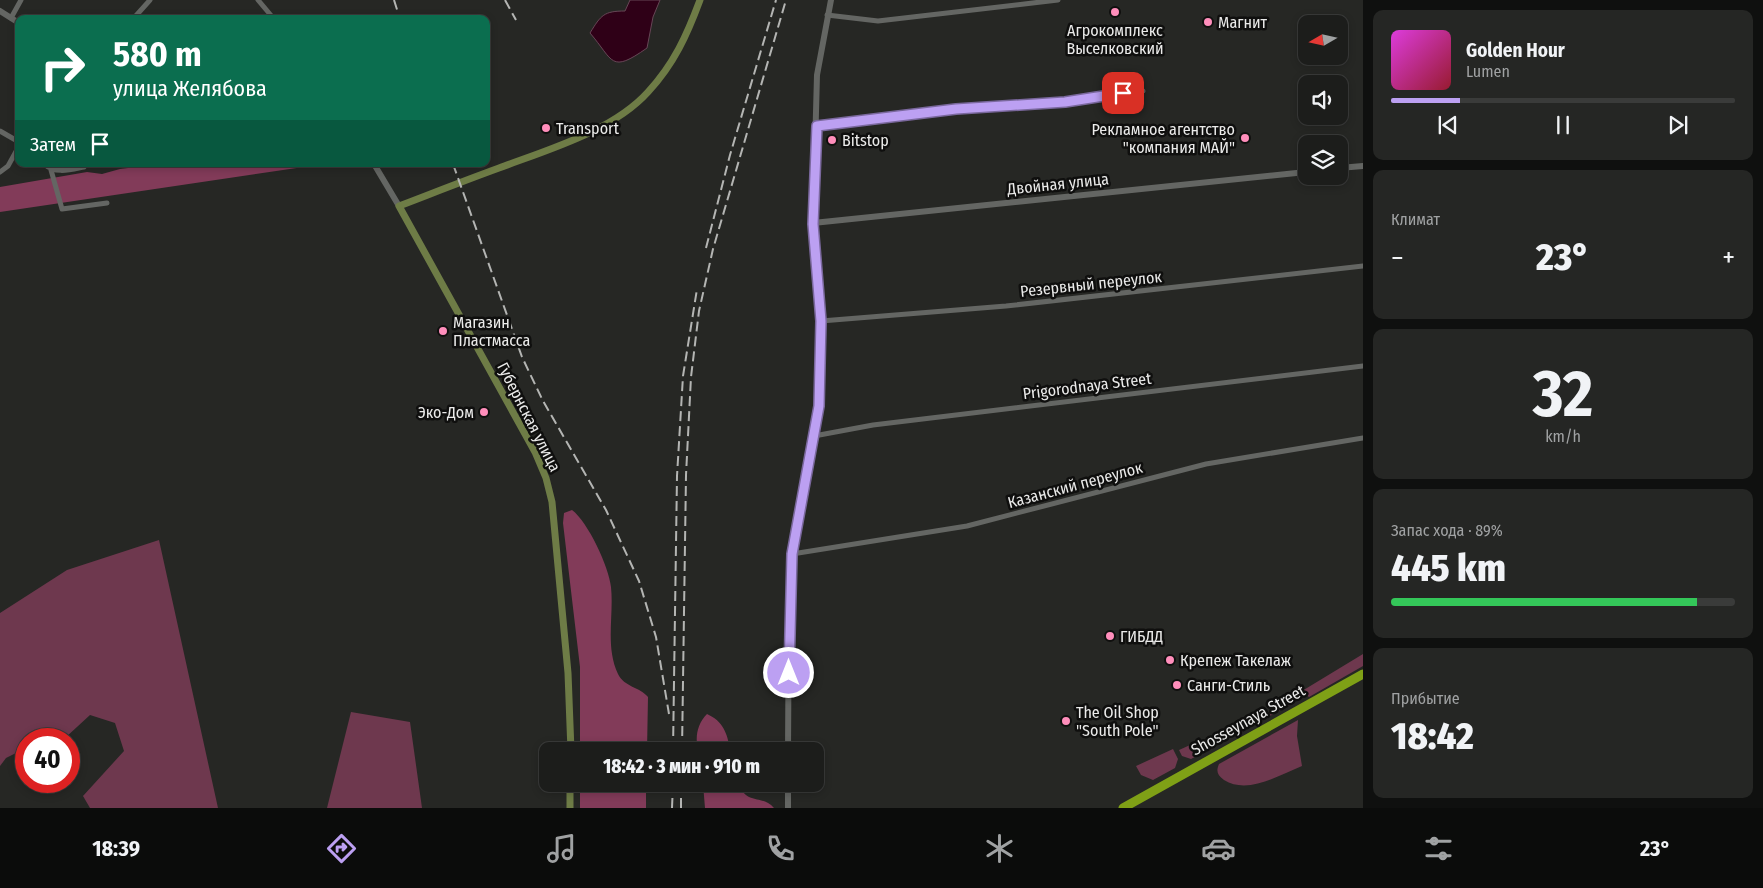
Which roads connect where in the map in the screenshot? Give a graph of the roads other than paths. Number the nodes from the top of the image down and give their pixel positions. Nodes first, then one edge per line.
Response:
1 (21, 0) edge
2 (150, 0) edge
3 (258, 0) edge
4 (700, 0) edge
5 (831, 0) edge
6 (1058, 0) edge
7 (0, 11) edge
8 (137, 15) edge
9 (271, 15) edge
10 (827, 15) junction
11 (10, 18) junction
12 (15, 21) edge
13 (1143, 90) dead end
14 (817, 126) junction
15 (0, 131) edge
16 (15, 140) edge
17 (15, 153) edge
18 (1363, 166) edge
19 (48, 167) edge
20 (84, 167) edge
21 (376, 167) edge
22 (1348, 167) edge
23 (51, 170) junction
24 (0, 172) edge
25 (1298, 173) edge
26 (107, 203) dead end
27 (399, 206) junction
28 (813, 224) junction
29 (1363, 266) edge
30 (821, 321) junction
31 (1363, 366) edge
32 (814, 436) junction
33 (1363, 438) edge
34 (792, 554) junction
35 (1363, 674) edge
36 (571, 742) edge
37 (788, 742) edge
38 (570, 792) edge
39 (788, 792) edge
40 (570, 808) edge
41 (788, 808) edge
42 (1123, 808) edge

1 - 11 street
2 - 8 street
3 - 9 street
4 - 27 main road
5 - 10 street
6 - 10 street
7 - 11 street
10 - 14 street
11 - 12 street
13 - 14 street
14 - 28 street
15 - 16 street
17 - 24 street
18 - 22 street
19 - 23 street
20 - 23 street
21 - 27 street
23 - 26 street
25 - 28 street, Двойная улица
27 - 36 main road, Губернская улица
28 - 30 street
29 - 30 street, Резервный переулок
30 - 32 street
31 - 32 street, Prigorodnaya Street
32 - 34 street
33 - 34 street, Казанский переулок
34 - 37 street
35 - 42 highway, Shosseynaya Street
38 - 40 main road
39 - 41 street

